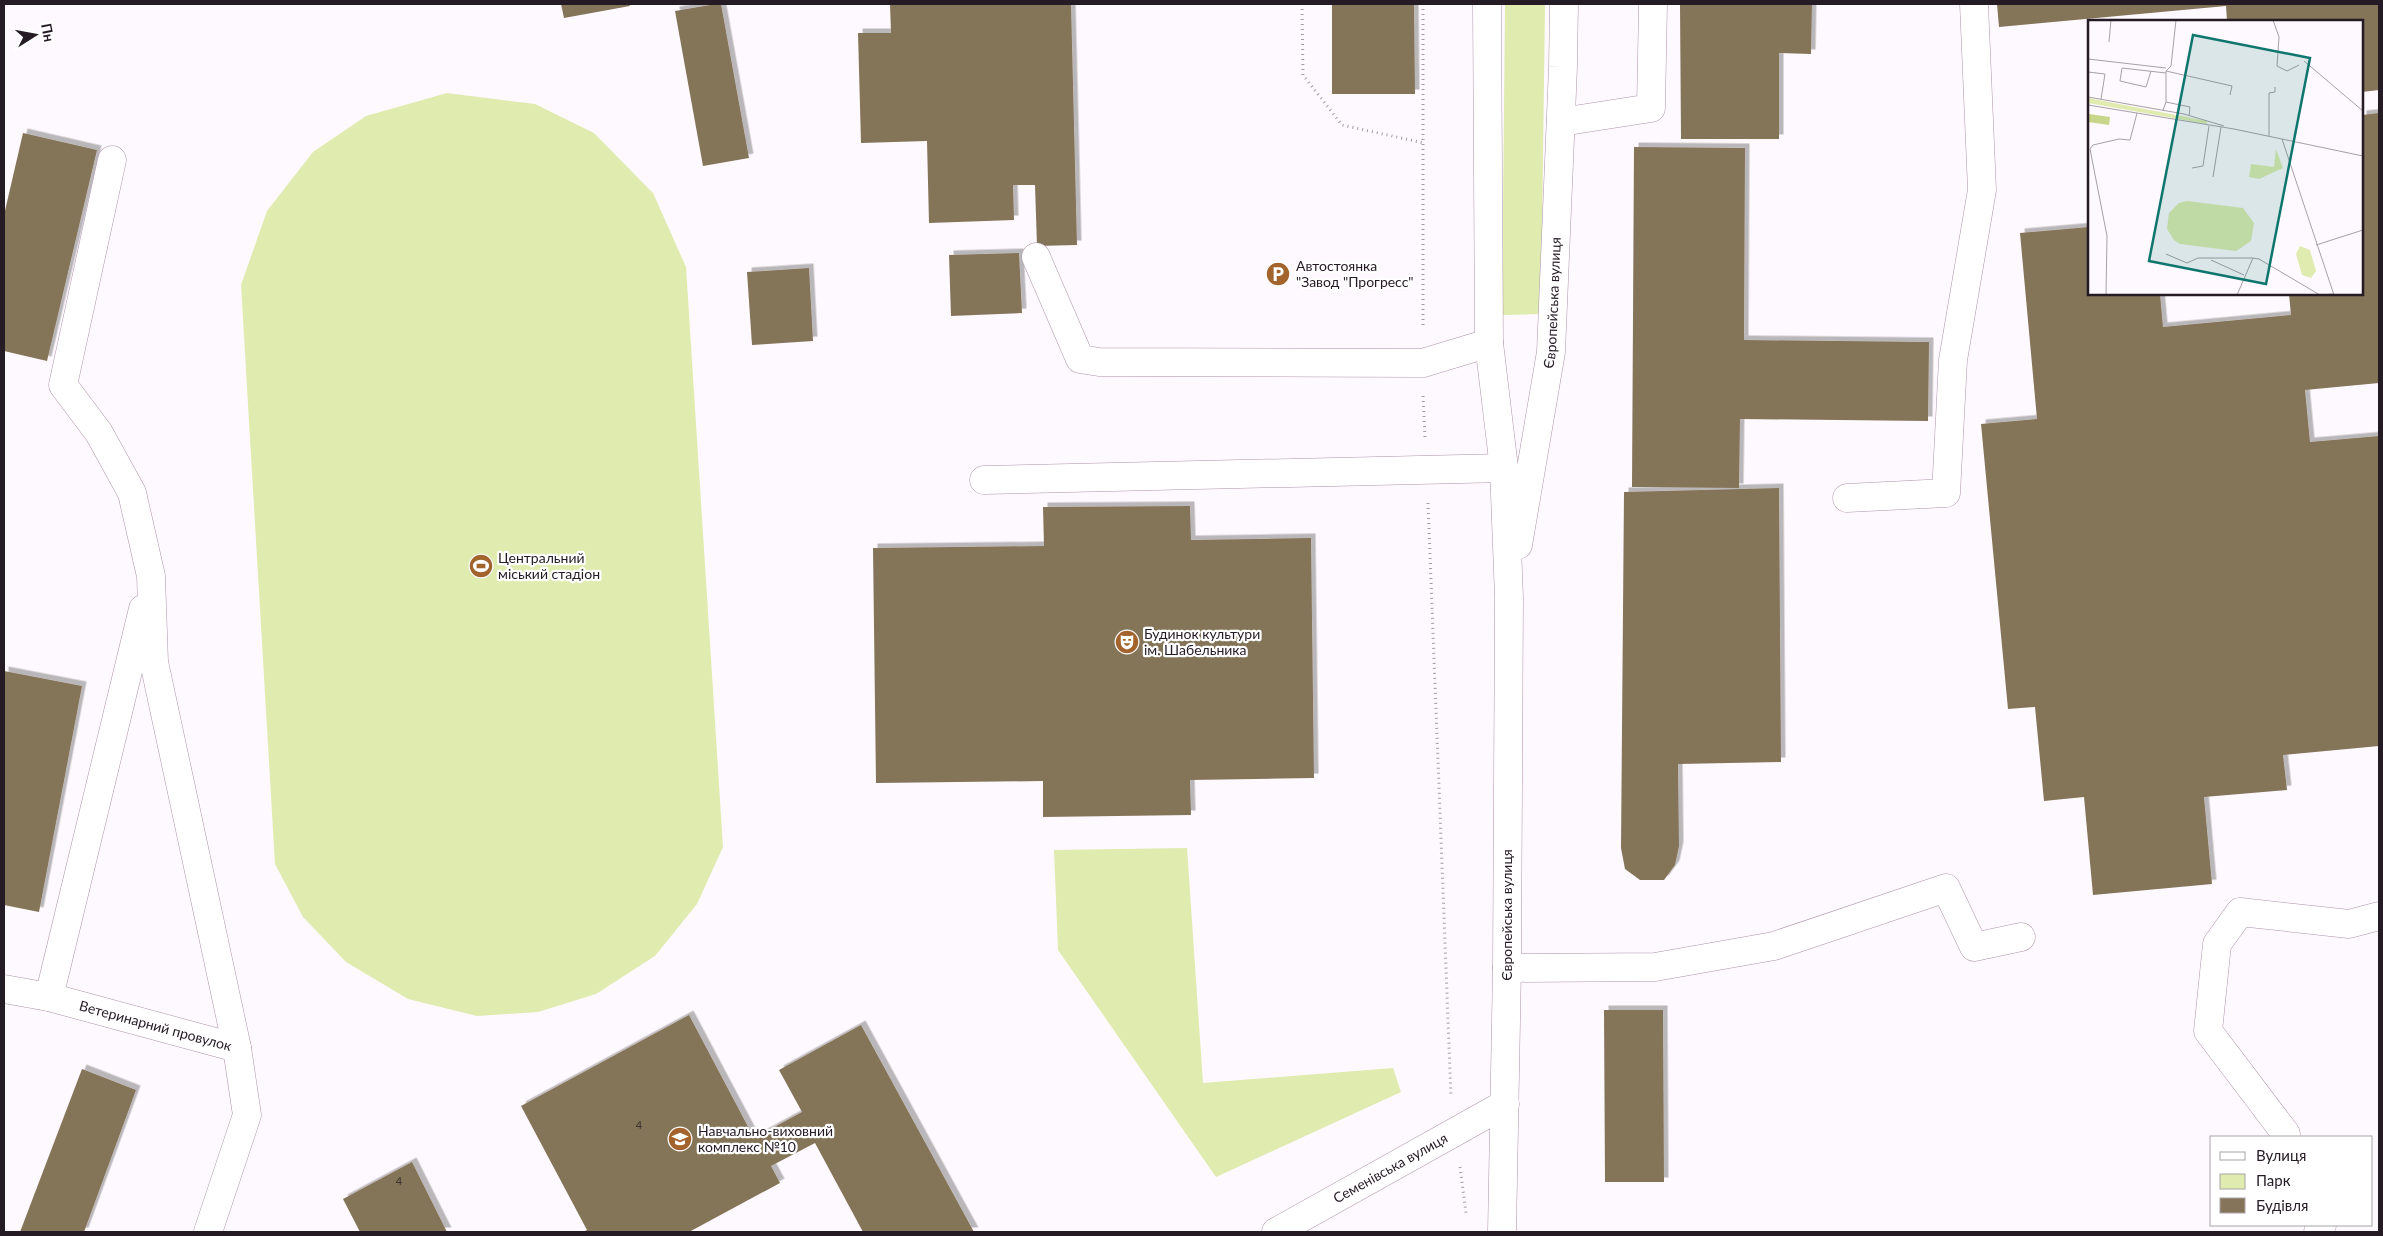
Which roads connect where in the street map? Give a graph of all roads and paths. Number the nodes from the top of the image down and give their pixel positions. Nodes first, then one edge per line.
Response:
1 (1302, 4) edge
2 (1423, 4) edge
3 (1487, 4) edge
4 (1564, 4) edge
5 (1653, 4) edge
6 (1974, 4) edge
7 (1561, 122) junction
8 (1424, 143) junction
9 (112, 160) dead end
10 (1036, 257) dead end
11 (1424, 328) dead end
12 (1489, 343) junction
13 (1423, 392) dead end
14 (1504, 468) junction
15 (1426, 470) junction
16 (984, 480) dead end
17 (1847, 498) dead end
18 (151, 576) junction
19 (1509, 598) junction
20 (2379, 916) edge
21 (2021, 938) dead end
22 (1507, 968) junction
23 (4, 989) edge
24 (50, 997) junction
25 (237, 1048) junction
26 (1505, 1104) junction
27 (1455, 1132) junction
28 (2286, 1134) dead end
29 (1467, 1218) dead end
30 (208, 1232) edge
31 (1276, 1232) edge
32 (1502, 1232) edge

1 - 8 path
2 - 8 path
3 - 12 street, Європейська вулиця
4 - 7 street, Європейська вулиця
5 - 7 street
6 - 17 street
7 - 19 street, Європейська вулиця
8 - 11 path
9 - 18 street
10 - 12 street
12 - 14 street, Європейська вулиця
13 - 15 path
14 - 15 street
14 - 19 street, Європейська вулиця
15 - 16 street
15 - 27 path
18 - 24 street
18 - 25 street
19 - 22 street, Європейська вулиця
20 - 28 street
21 - 22 street
22 - 26 street, Європейська вулиця
23 - 24 street, Ветеринарний провулок
24 - 25 street, Ветеринарний провулок
25 - 30 street, Ветеринарний провулок
26 - 27 street, Семенівська вулиця
26 - 32 street, Європейська вулиця
27 - 29 path
27 - 31 street, Семенівська вулиця

